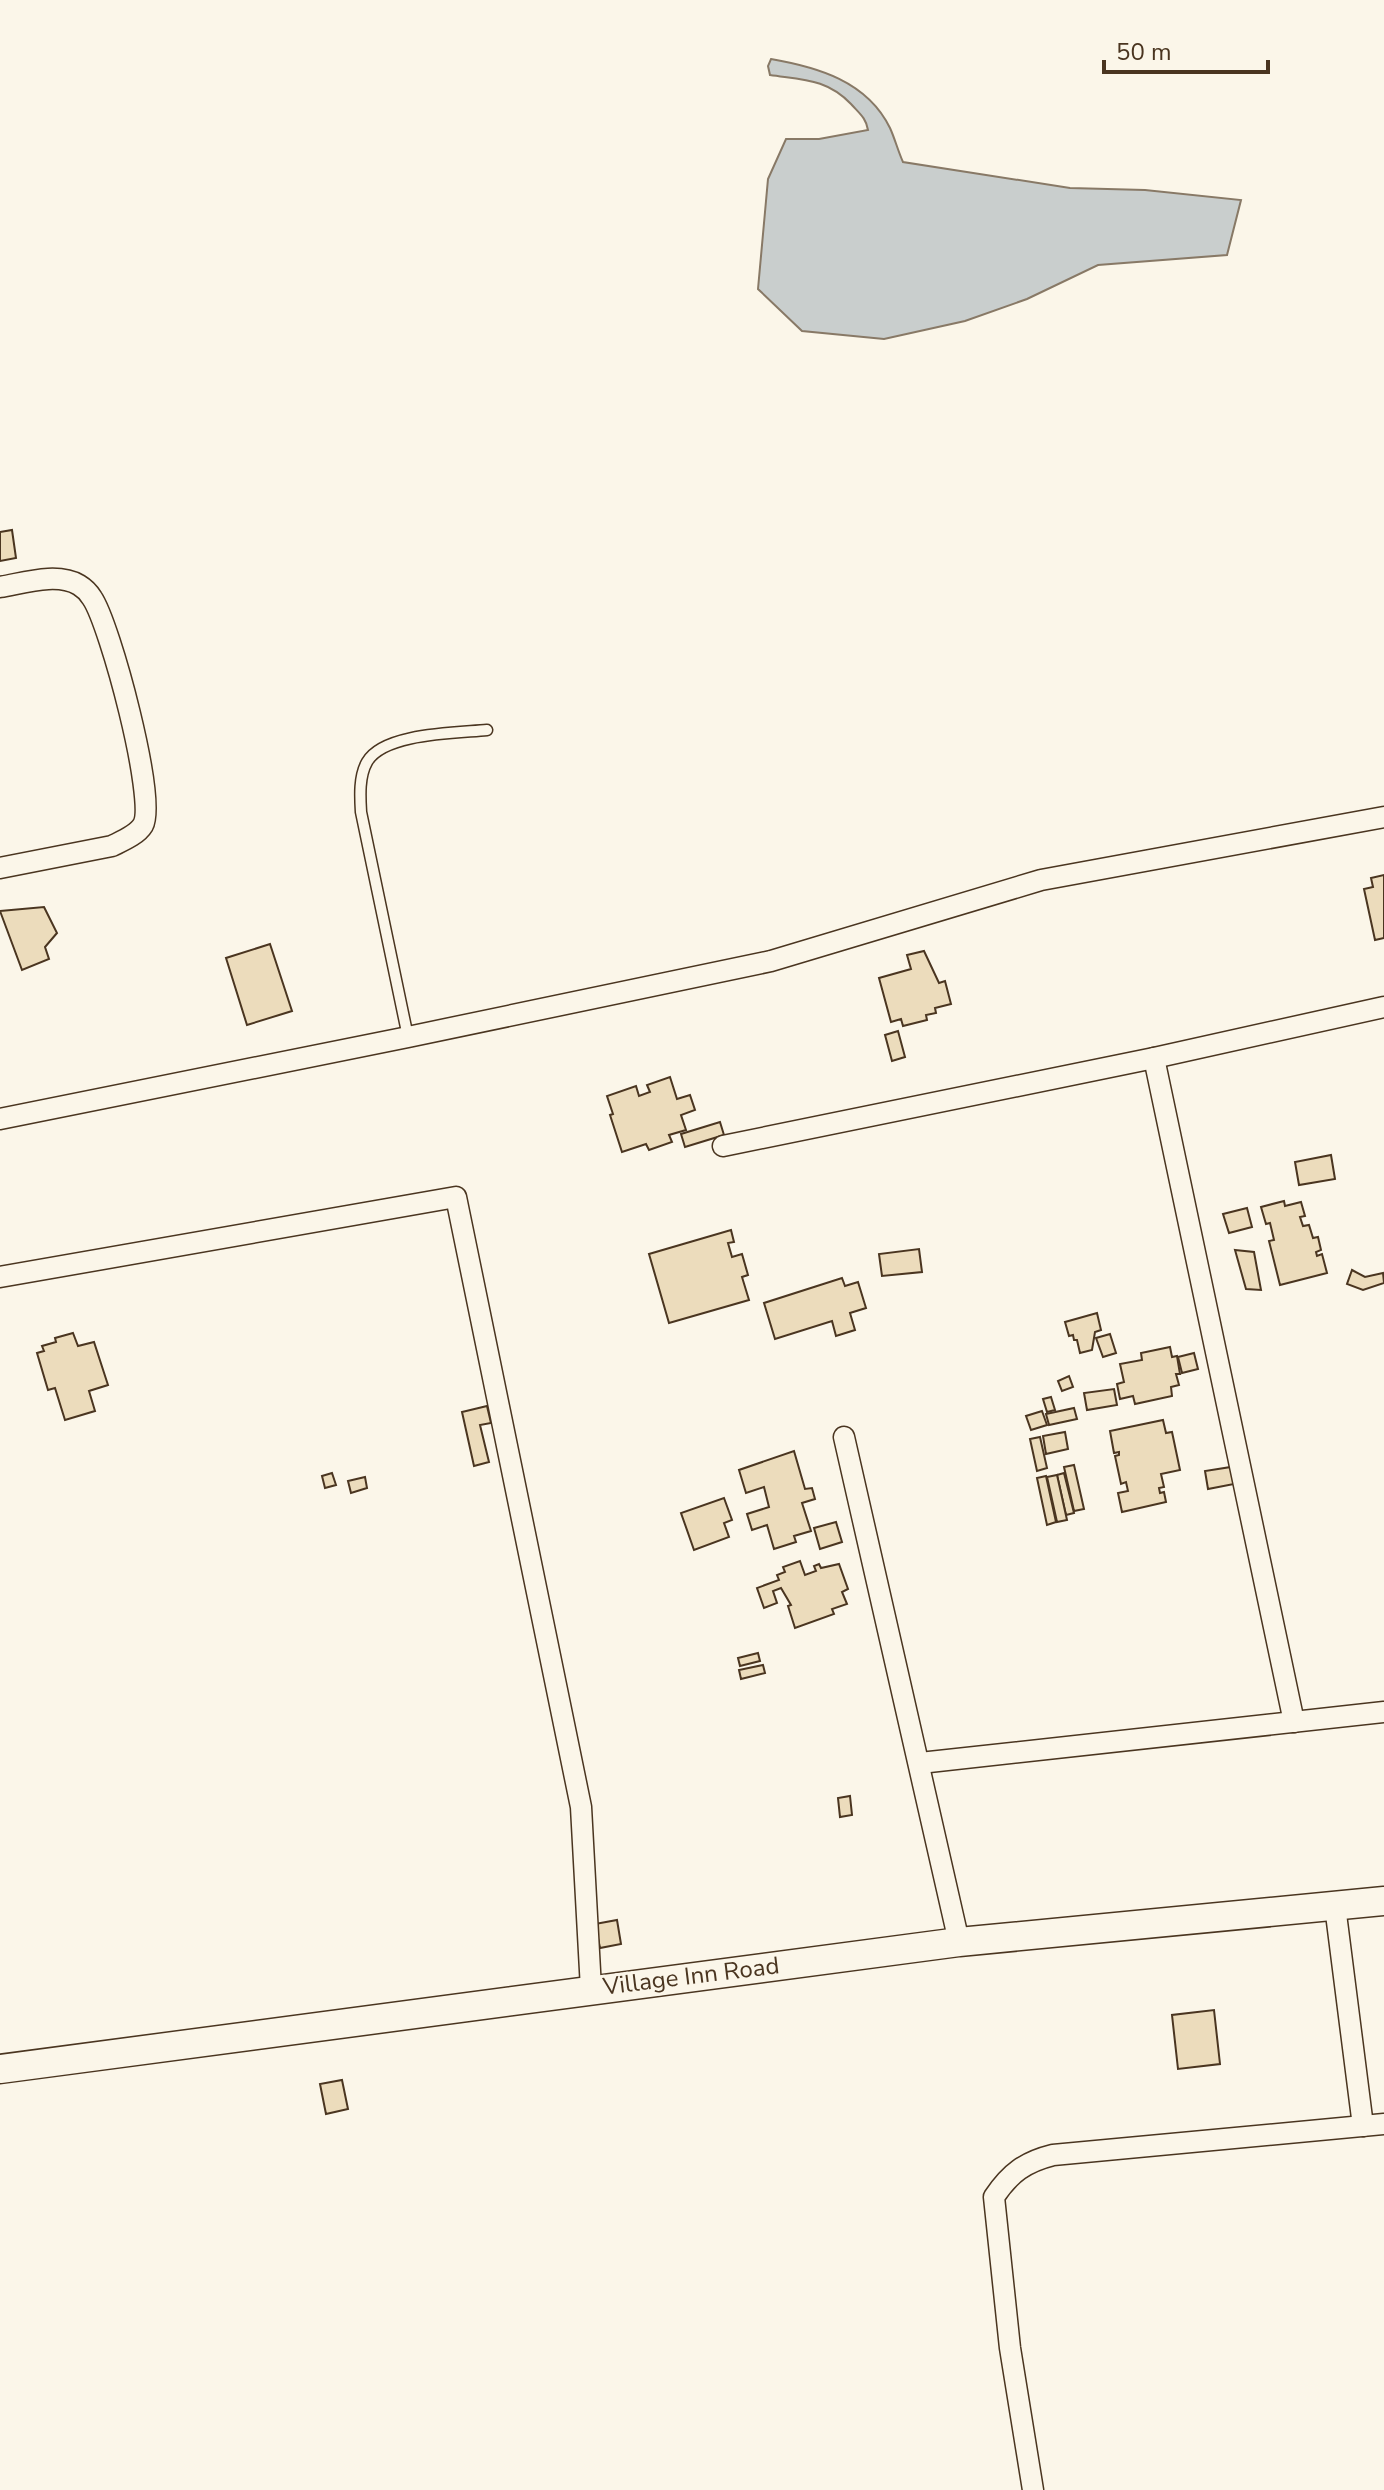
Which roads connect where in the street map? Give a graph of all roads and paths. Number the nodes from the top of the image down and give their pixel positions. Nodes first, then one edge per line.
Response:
1 (0, 587) edge
2 (487, 730) dead end
3 (1384, 817) edge
4 (0, 868) edge
5 (1384, 1007) edge
6 (408, 1037) junction
7 (1154, 1058) junction
8 (0, 1119) edge
9 (723, 1146) dead end
10 (0, 1277) edge
11 (844, 1437) dead end
12 (1384, 1712) edge
13 (1294, 1722) junction
14 (920, 1763) junction
15 (1384, 1901) edge
16 (1335, 1906) junction
17 (959, 1942) junction
18 (591, 1989) junction
19 (0, 2069) edge
20 (1384, 2124) edge
21 (1363, 2126) junction
22 (1033, 2490) edge

1 - 4 street
2 - 6 lane
3 - 6 street
5 - 7 street
6 - 8 street
7 - 9 street
7 - 13 street
10 - 18 street
11 - 14 street
12 - 13 street
13 - 14 street
14 - 17 street
15 - 16 street, Village Inn Road
16 - 17 street, Village Inn Road
16 - 21 street
17 - 18 street, Village Inn Road
18 - 19 street, Village Inn Road
20 - 21 street
21 - 22 street

